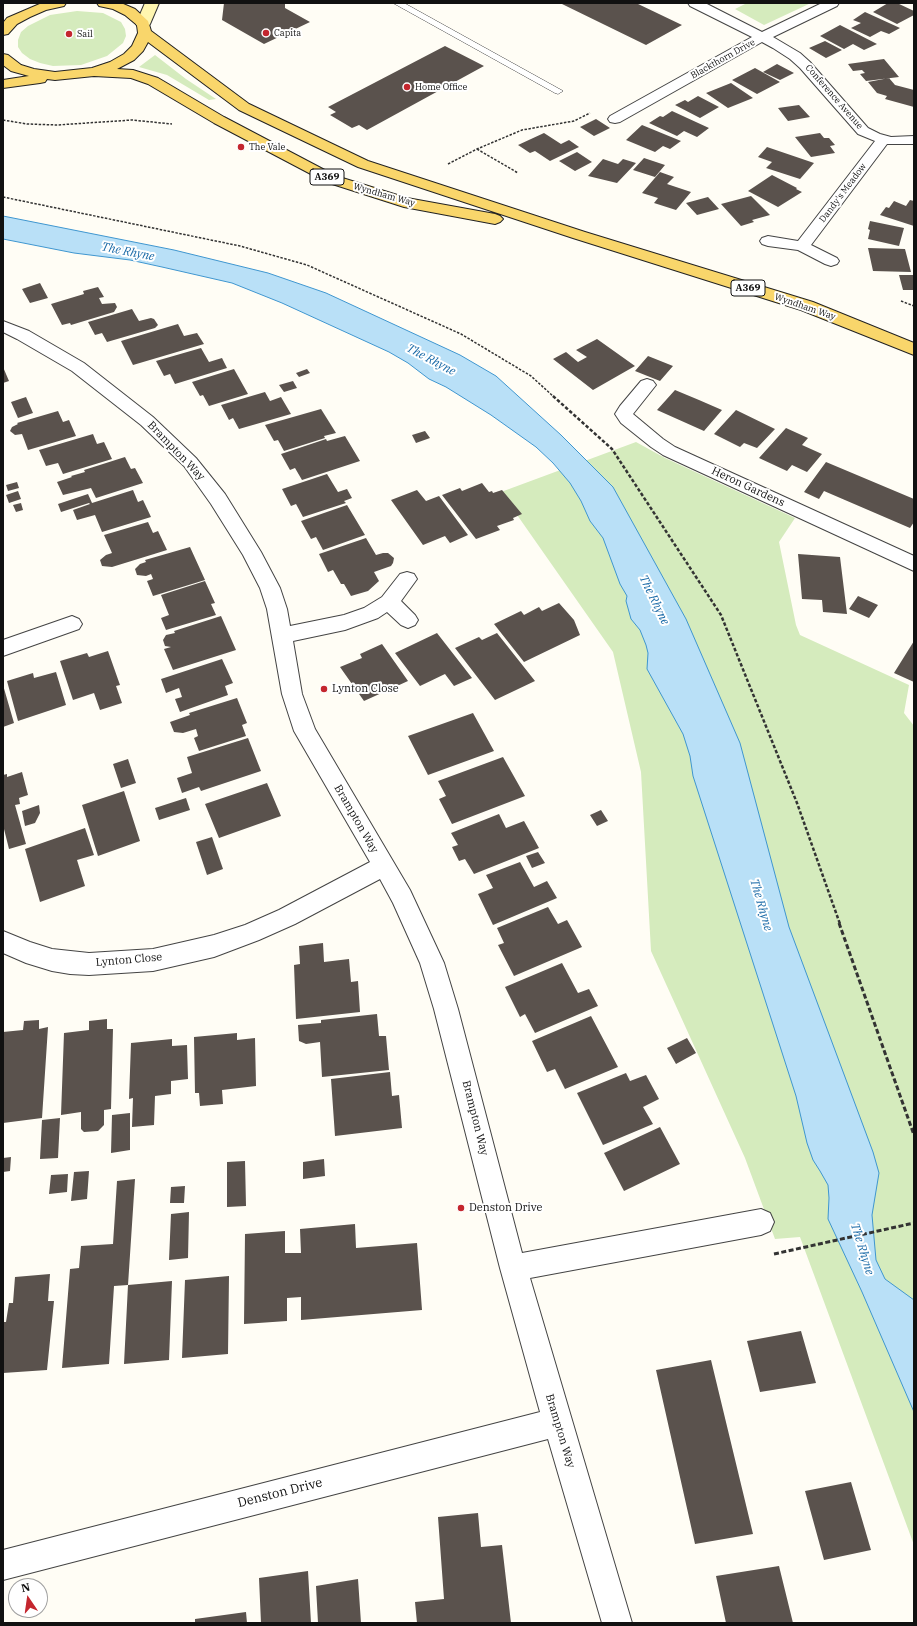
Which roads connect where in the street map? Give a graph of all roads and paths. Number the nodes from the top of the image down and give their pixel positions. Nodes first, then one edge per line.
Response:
1 (57, 3) edge
2 (104, 3) edge
3 (152, 3) edge
4 (397, 3) edge
5 (695, 3) edge
6 (832, 3) edge
7 (144, 28) junction
8 (3, 31) edge
9 (762, 37) junction
10 (3, 58) edge
11 (94, 72) junction
12 (55, 76) junction
13 (3, 84) edge
14 (558, 91) dead end
15 (615, 119) dead end
16 (3, 120) edge
17 (172, 124) dead end
18 (884, 139) junction
19 (914, 140) edge
20 (477, 149) dead end
21 (518, 173) dead end
22 (3, 197) edge
23 (579, 235) junction
24 (768, 241) dead end
25 (802, 246) junction
26 (831, 261) dead end
27 (901, 301) dead end
28 (914, 306) edge
29 (3, 326) edge
30 (914, 349) edge
31 (647, 385) dead end
32 (914, 564) edge
33 (407, 580) dead end
34 (389, 602) junction
35 (408, 620) dead end
36 (72, 624) dead end
37 (282, 634) junction
38 (3, 648) edge
39 (384, 866) junction
40 (3, 942) edge
41 (914, 1135) edge
42 (760, 1222) dead end
43 (914, 1223) edge
44 (807, 1247) dead end
45 (513, 1268) junction
46 (557, 1422) junction
47 (3, 1565) edge
48 (618, 1623) edge

1 - 8 main road
2 - 7 main road, A369
3 - 7 street
4 - 14 lane
5 - 9 street, Conference Avenue
6 - 9 street, Blackthorn Drive
7 - 11 main road, A369
7 - 23 main road, Wyndham Way / A369
9 - 15 street, Blackthorn Drive
9 - 18 street, Conference Avenue
10 - 12 main road, A369
11 - 12 main road, A369
11 - 23 main road, Wyndham Way / A369
12 - 13 main road, A369
16 - 17 path
18 - 19 street, Conference Avenue
18 - 25 street, Dandy's Meadow
20 - 21 path
22 - 41 path
23 - 30 main road, Wyndham Way / A369
24 - 25 street
25 - 26 street
27 - 28 path
29 - 37 street, Brampton Way
31 - 32 street, Heron Gardens
33 - 34 street
34 - 35 street
34 - 37 street
36 - 38 street
37 - 39 street, Brampton Way
39 - 40 street, Lynton Close
39 - 45 street, Brampton Way
42 - 45 street
43 - 44 path
45 - 46 street, Brampton Way
46 - 47 street, Denston Drive
46 - 48 street, Brampton Way

